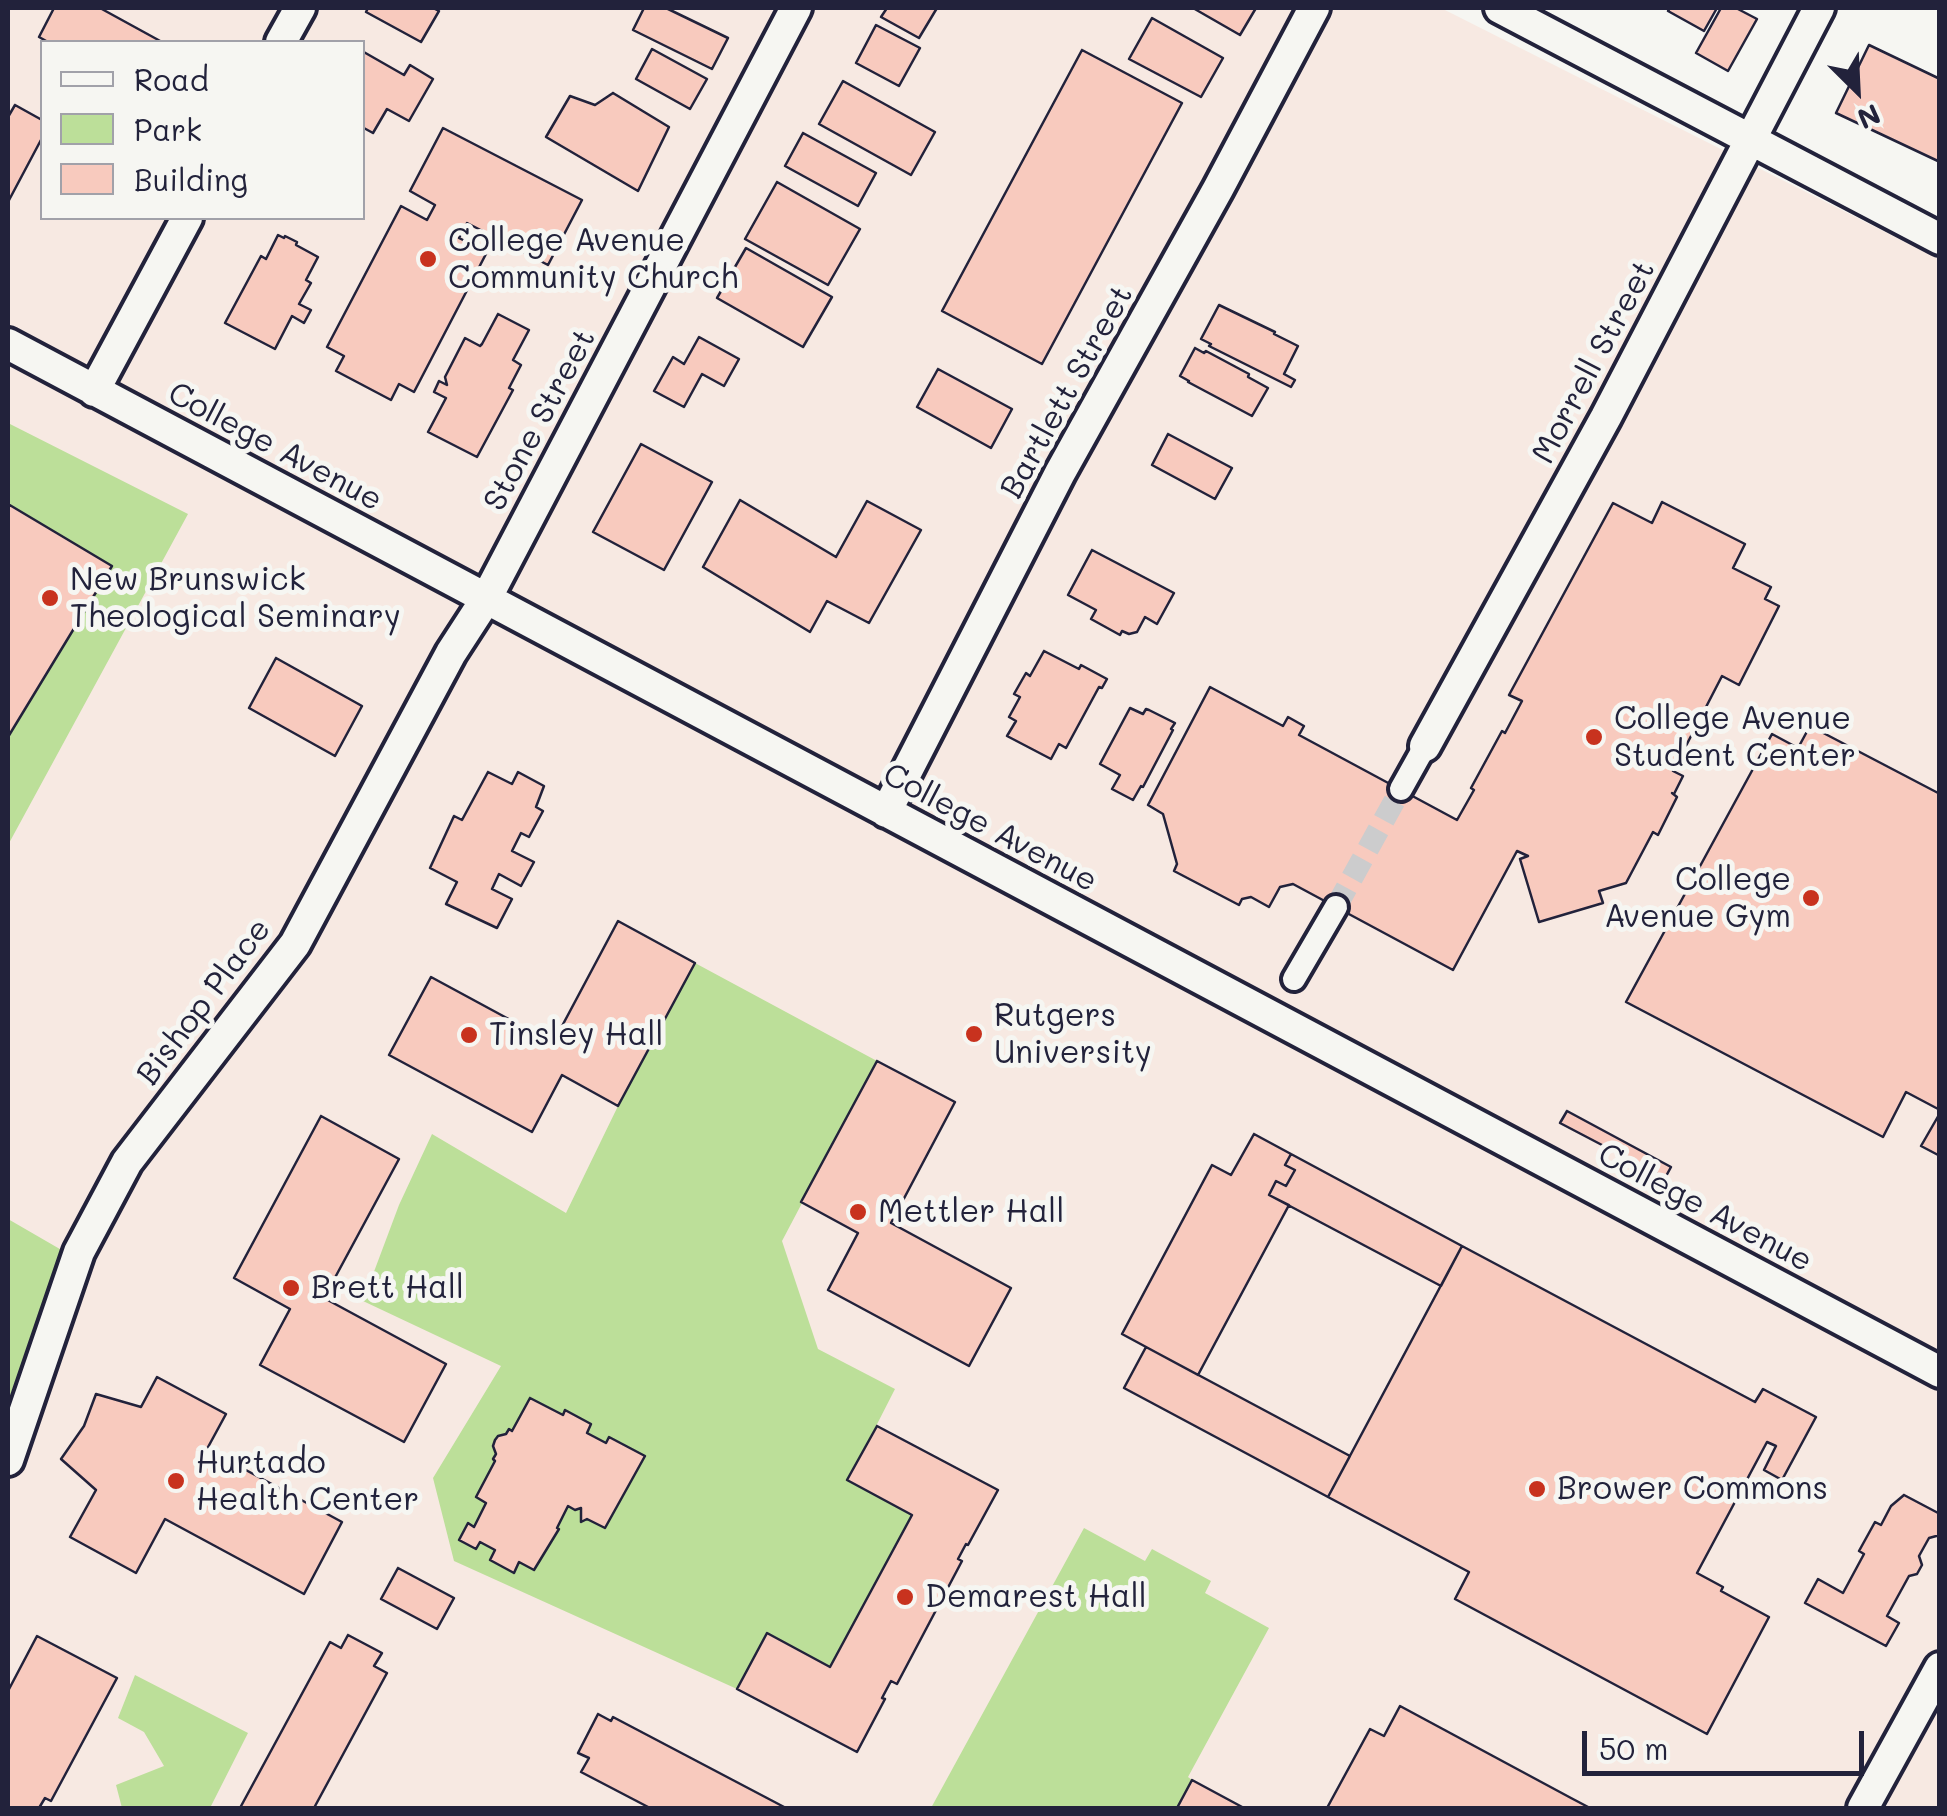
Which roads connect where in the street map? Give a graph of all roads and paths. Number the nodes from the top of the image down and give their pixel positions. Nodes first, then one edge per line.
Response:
1 (300, 8) edge
2 (796, 8) edge
3 (1314, 8) edge
4 (1500, 8) edge
5 (1820, 8) edge
6 (282, 40) edge
7 (1750, 139) junction
8 (185, 220) edge
9 (1940, 239) edge
10 (8, 344) edge
11 (94, 391) junction
12 (486, 599) junction
13 (1426, 746) joint
14 (1401, 789) tunnel mouth
15 (886, 812) junction
16 (1336, 906) tunnel mouth
17 (1294, 978) dead end
18 (1940, 1372) edge
19 (8, 1460) edge
20 (1940, 1668) edge
21 (1863, 1808) edge

1 - 6 street
2 - 12 street, Stone Street
3 - 15 street, Bartlett Street
4 - 7 street
5 - 7 street, Morrell Street
7 - 9 street
7 - 13 street, Morrell Street
8 - 11 street
10 - 11 street, College Avenue
11 - 12 street, College Avenue
12 - 15 street, College Avenue
12 - 19 street, Bishop Place
13 - 14 street
15 - 18 street, College Avenue
16 - 17 street
20 - 21 street

